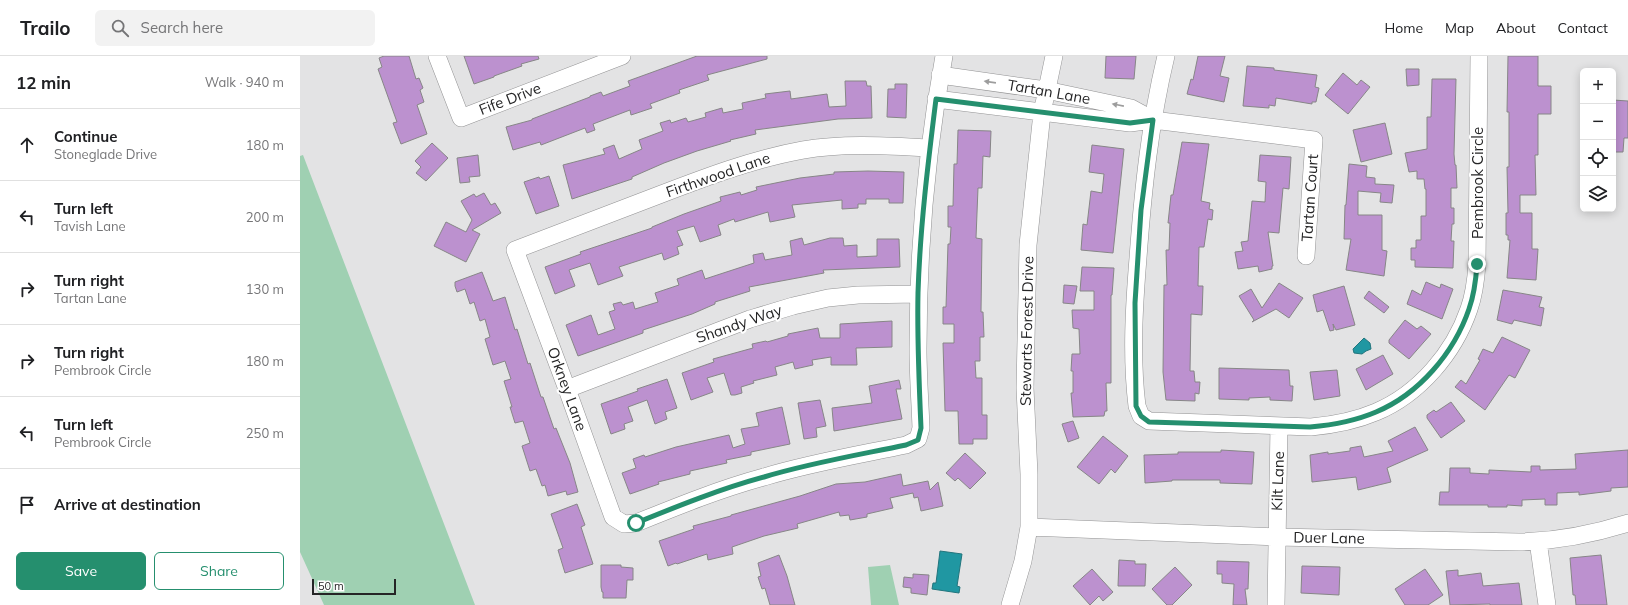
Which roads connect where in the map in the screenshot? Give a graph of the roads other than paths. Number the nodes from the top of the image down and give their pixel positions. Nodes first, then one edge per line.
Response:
1 (437, 56) edge
2 (622, 56) edge
3 (944, 56) edge
4 (1054, 56) edge
5 (1166, 56) edge
6 (1479, 56) edge
7 (940, 75) junction
8 (1046, 90) junction
9 (936, 99) junction
10 (1042, 112) junction
11 (1153, 120) junction
12 (1314, 140) joint
13 (930, 148) junction
14 (515, 250) joint
15 (1306, 256) dead end
16 (918, 294) junction
17 (568, 389) junction
18 (1279, 426) junction
19 (1628, 523) edge
20 (1028, 528) junction
21 (1276, 537) junction
22 (1538, 541) junction
23 (1010, 605) edge
24 (1276, 605) edge
25 (1547, 605) edge

1 - 2 street, Fife Drive
3 - 7 street
4 - 8 street, Stewarts Forest Drive
5 - 11 street, Pembrook Circle
6 - 18 street, Pembrook Circle
8 -> 7 street, Tartan Lane
7 - 9 street
8 - 10 street, Stewarts Forest Drive
11 -> 8 street, Tartan Lane
9 - 10 street, Tartan Lane
9 - 13 street
10 - 11 street, Tartan Lane
10 - 20 street, Stewarts Forest Drive
11 - 12 street, Tartan Lane
11 - 18 street, Pembrook Circle
12 - 15 street, Tartan Court
13 - 14 street, Firthwood Lane
13 - 16 street
14 - 17 street, Orkney Lane
16 - 17 street, Shandy Way
16 - 17 street, Orkney Lane
18 - 21 street, Kilt Lane
19 - 22 street, Duer Lane
20 - 21 street, Duer Lane
20 - 23 street, Stewarts Forest Drive
21 - 22 street, Duer Lane
21 - 24 street, Kilt Lane
22 - 25 street

